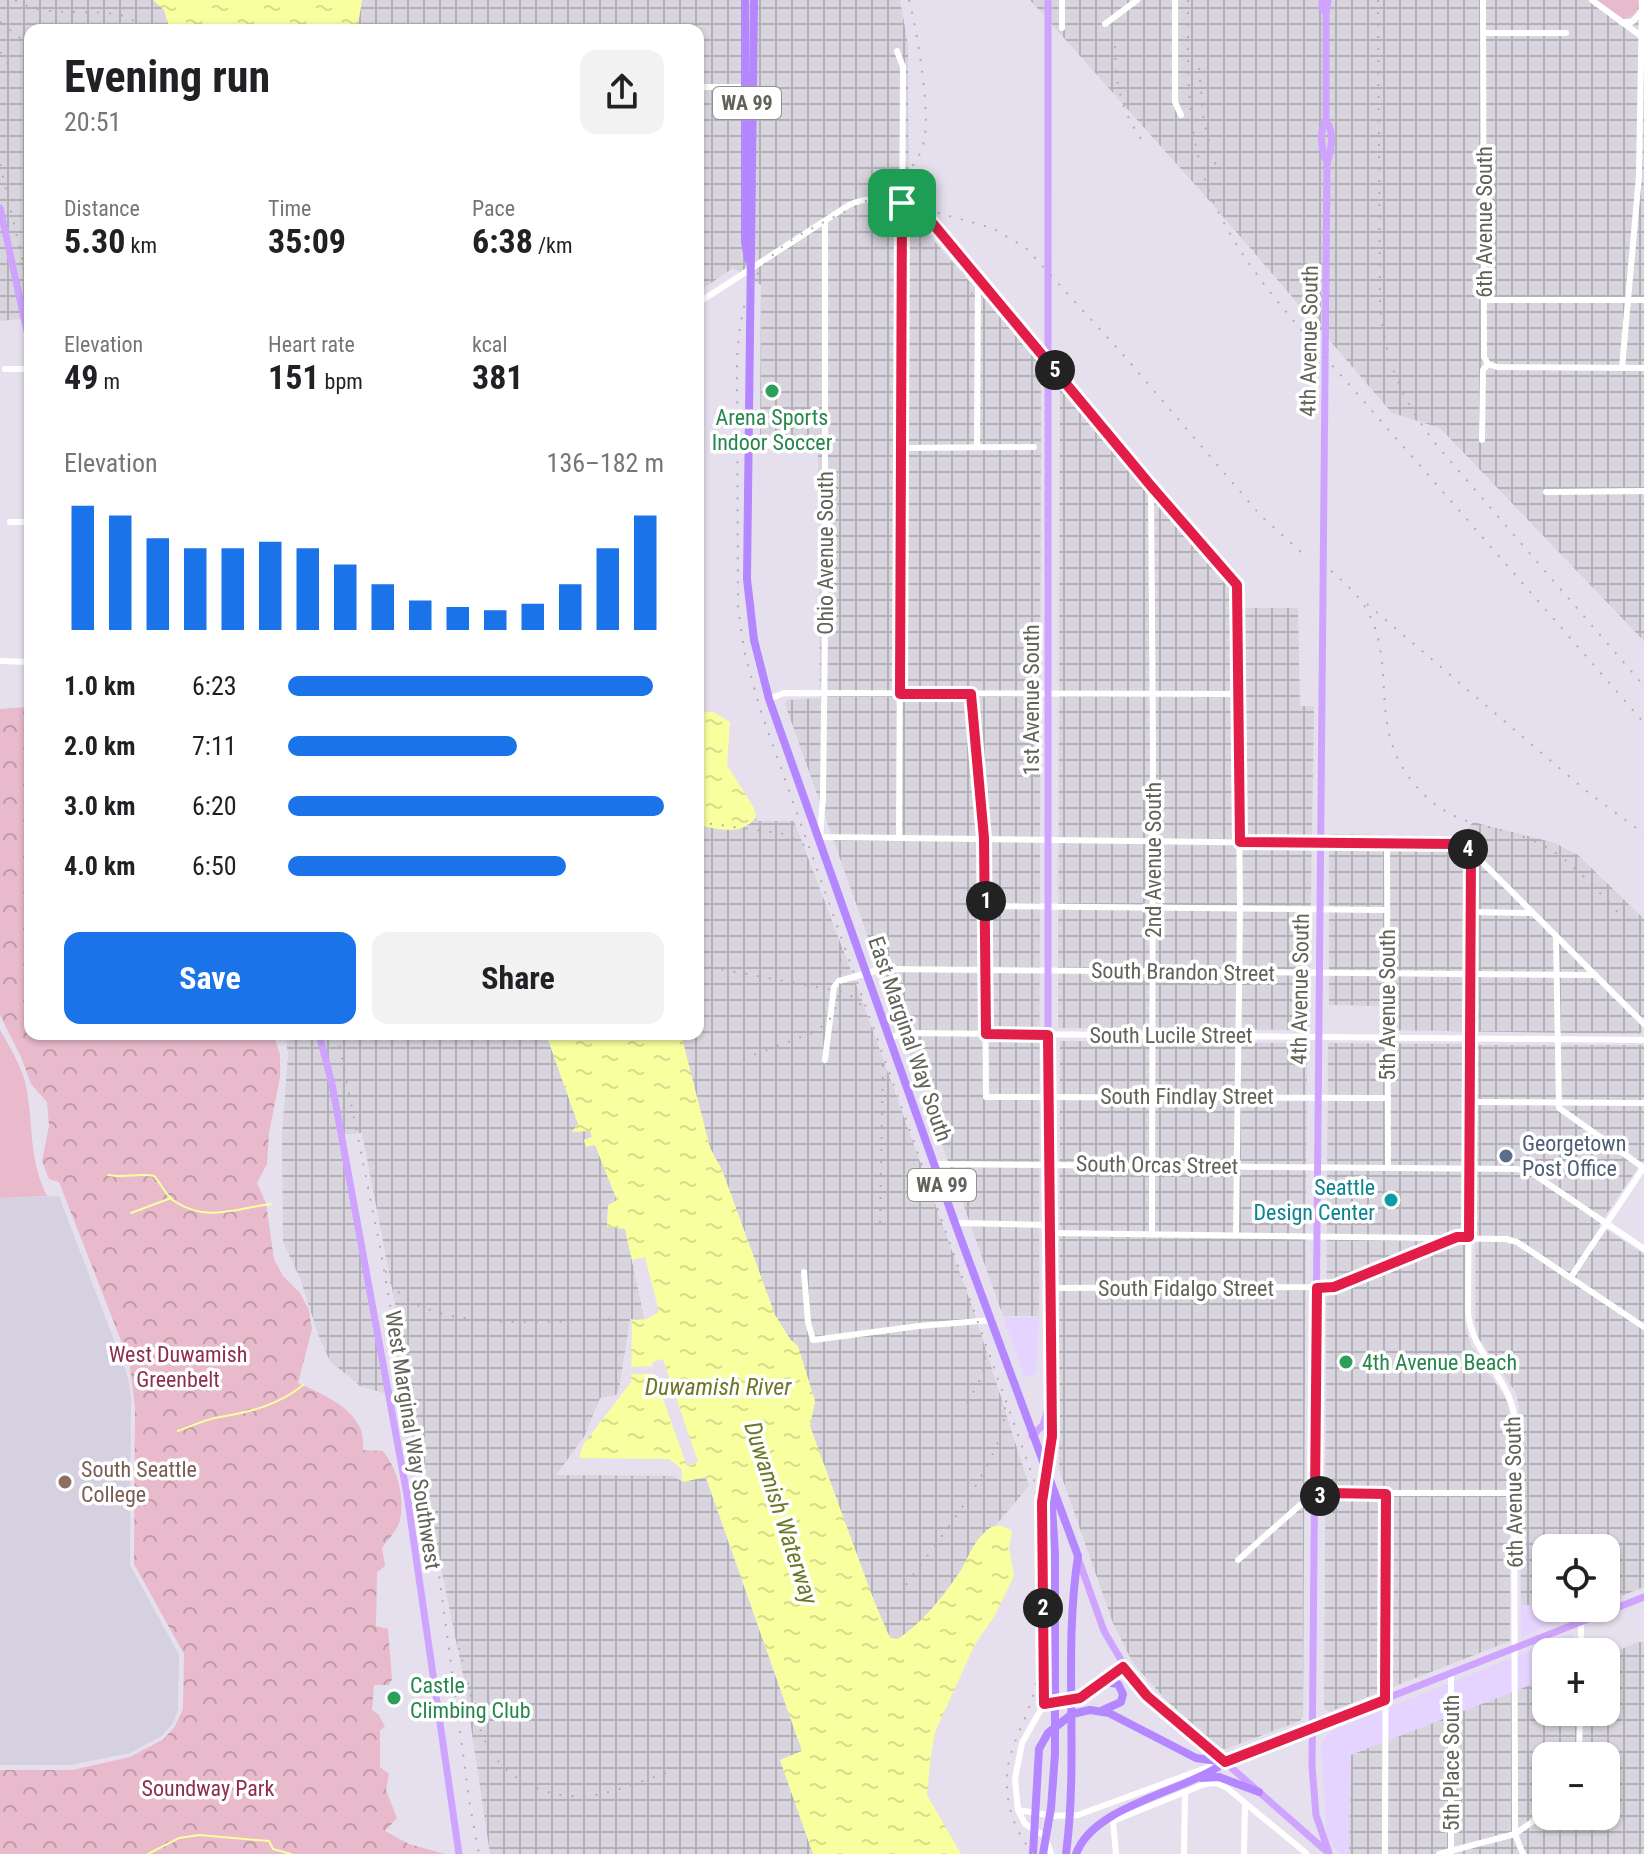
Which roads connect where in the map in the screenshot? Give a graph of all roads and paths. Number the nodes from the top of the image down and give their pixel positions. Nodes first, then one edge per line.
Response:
1 (745, 0) edge
2 (754, 0) edge
3 (1048, 0) edge
4 (1062, 0) edge
5 (1137, 0) edge
6 (1175, 0) edge
7 (1322, 0) edge
8 (1328, 0) edge
9 (1483, 0) edge
10 (1592, 0) edge
11 (1642, 0) edge
12 (1642, 11) junction
13 (1326, 13) junction
14 (1621, 22) junction
15 (1105, 24) dead end
16 (1062, 28) dead end
17 (1484, 33) junction
18 (1566, 33) dead end
19 (1643, 36) edge
20 (897, 51) dead end
21 (1644, 69) edge
22 (1640, 80) junction
23 (704, 87) edge
24 (750, 87) junction
25 (1181, 115) dead end
26 (902, 203) junction
27 (0, 208) edge
28 (1640, 211) edge
29 (825, 221) junction
30 (750, 269) junction
31 (978, 279) junction
32 (704, 299) edge
33 (1484, 300) junction
34 (1628, 300) junction
35 (1644, 300) edge
36 (24, 318) edge
37 (1488, 364) junction
38 (1622, 368) junction
39 (1644, 368) edge
40 (5, 369) dead end
41 (24, 369) edge
42 (1482, 440) dead end
43 (748, 445) junction
44 (825, 447) junction
45 (977, 447) junction
46 (1034, 447) dead end
47 (901, 448) junction
48 (1151, 486) junction
49 (1644, 491) edge
50 (1546, 492) dead end
51 (10, 522) dead end
52 (24, 522) edge
53 (0, 661) edge
54 (24, 662) edge
55 (824, 693) junction
56 (900, 694) junction
57 (971, 694) junction
58 (1049, 694) junction
59 (1152, 694) junction
60 (1239, 694) junction
61 (769, 699) junction
62 (820, 837) junction
63 (899, 837) junction
64 (984, 838) junction
65 (1048, 841) junction
66 (1153, 842) junction
67 (1240, 842) junction
68 (1320, 843) junction
69 (1387, 843) junction
70 (1471, 851) junction
71 (986, 906) junction
72 (1048, 907) junction
73 (1153, 908) junction
74 (1240, 908) junction
75 (1319, 909) junction
76 (1387, 910) junction
77 (1471, 912) junction
78 (1533, 913) junction
79 (1556, 937) junction
80 (986, 970) junction
81 (1048, 970) junction
82 (867, 972) junction
83 (1153, 972) junction
84 (1239, 972) junction
85 (1319, 974) junction
86 (1388, 974) junction
87 (1471, 974) junction
88 (1557, 975) junction
89 (1595, 975) junction
90 (1644, 1023) edge
91 (986, 1034) junction
92 (1048, 1035) junction
93 (1152, 1035) junction
94 (1239, 1035) junction
95 (1318, 1036) junction
96 (1388, 1037) junction
97 (1471, 1037) junction
98 (890, 1038) junction
99 (1557, 1039) junction
100 (321, 1040) edge
101 (1644, 1040) edge
102 (825, 1060) dead end
103 (1048, 1096) junction
104 (1152, 1096) junction
105 (1238, 1096) junction
106 (1317, 1097) junction
107 (1388, 1098) junction
108 (1470, 1102) junction
109 (1558, 1103) junction
110 (1644, 1103) edge
111 (935, 1164) junction
112 (1048, 1164) junction
113 (1152, 1166) junction
114 (1238, 1166) junction
115 (1317, 1166) junction
116 (1388, 1167) junction
117 (1470, 1167) junction
118 (1644, 1168) edge
119 (955, 1223) junction
120 (1607, 1224) junction
121 (1049, 1229) junction
122 (1152, 1234) junction
123 (1236, 1235) junction
124 (1317, 1235) junction
125 (1457, 1237) junction
126 (1469, 1237) junction
127 (1644, 1249) edge
128 (804, 1272) dead end
129 (1571, 1277) junction
130 (1049, 1288) junction
131 (1317, 1288) junction
132 (992, 1320) junction
133 (1644, 1327) edge
134 (1050, 1401) junction
135 (1032, 1436) junction
136 (1047, 1473) junction
137 (1051, 1487) junction
138 (1515, 1493) junction
139 (1386, 1494) junction
140 (1315, 1498) junction
141 (1078, 1556) junction
142 (1238, 1560) dead end
143 (1644, 1597) edge
144 (1620, 1607) edge
145 (1581, 1622) joint
146 (1581, 1638) edge
147 (1515, 1648) junction
148 (1123, 1667) junction
149 (1451, 1674) junction
150 (1104, 1682) junction
151 (1385, 1700) junction
152 (1044, 1704) junction
153 (1100, 1711) junction
154 (1314, 1728) junction
155 (1225, 1762) junction
156 (1201, 1778) junction
157 (1185, 1792) junction
158 (1259, 1792) junction
159 (1245, 1803) junction
160 (1106, 1806) junction
161 (1018, 1810) junction
162 (1316, 1815) junction
163 (1115, 1816) junction
164 (1532, 1822) edge
165 (1515, 1834) junction
166 (1309, 1835) junction
167 (1451, 1852) junction
168 (459, 1854) edge
169 (1033, 1854) edge
170 (1043, 1854) edge
171 (1051, 1854) edge
172 (1066, 1854) edge
173 (1076, 1854) edge
174 (1116, 1854) edge
175 (1184, 1854) edge
176 (1244, 1854) edge
177 (1306, 1854) edge
178 (1328, 1854) edge
179 (1385, 1854) edge
180 (1439, 1854) edge
181 (1523, 1854) edge

1 - 24 highway, East Marginal Way South / WA 99
2 - 24 highway, East Marginal Way South / WA 99
3 - 58 main road, 1st Avenue South
4 - 16 street
5 - 15 street
6 - 25 street
7 - 13 main road, 4th Avenue South
8 - 13 main road, 4th Avenue South
9 - 17 street, 6th Avenue South
10 - 14 street
11 - 12 street
12 - 14 street
12 - 19 street
13 - 68 main road, 4th Avenue South
14 - 19 street
17 - 18 street
17 - 33 street, 6th Avenue South
19 - 22 street
20 - 26 street
21 - 22 street
22 - 28 street
23 - 24 street
24 - 30 highway, East Marginal Way South / WA 99
26 - 29 street
26 - 31 street
26 - 47 street
27 - 36 main road
28 - 34 street
29 - 30 street
29 - 44 street, Ohio Avenue South
30 - 32 street
30 - 43 highway, East Marginal Way South / WA 99
31 - 45 street
31 - 48 street
33 - 34 street
33 - 37 street, 6th Avenue South
34 - 35 street
34 - 38 street
37 - 38 street
37 - 42 street, 6th Avenue South
38 - 39 street
40 - 41 street
43 - 44 street
43 - 61 highway, East Marginal Way South / WA 99
44 - 55 street, Ohio Avenue South
45 - 46 street
45 - 47 street
47 - 56 street
48 - 59 street, 2nd Avenue South
48 - 60 street
49 - 50 street
51 - 52 street
53 - 54 street
55 - 56 street
55 - 61 street
55 - 62 street, Ohio Avenue South
56 - 57 street
56 - 63 street
57 - 58 street
57 - 64 street
58 - 59 street
58 - 65 main road, 1st Avenue South
59 - 60 street
59 - 66 street, 2nd Avenue South
60 - 67 street
61 - 62 highway, East Marginal Way South / WA 99
62 - 63 street
62 - 82 highway, East Marginal Way South / WA 99
63 - 64 street
64 - 65 street
64 - 71 street
65 - 66 street
65 - 72 main road, 1st Avenue South
66 - 67 street
66 - 73 street, 2nd Avenue South
67 - 68 street
67 - 74 street
68 - 69 street
68 - 75 main road, 4th Avenue South
69 - 70 street
69 - 76 street, 5th Avenue South
70 - 77 street, 6th Avenue South
70 - 78 street
71 - 72 street
71 - 80 street
72 - 73 street
72 - 81 main road, 1st Avenue South
73 - 74 street
73 - 83 street, 2nd Avenue South
74 - 75 street
74 - 84 street
75 - 76 street
75 - 85 main road, 4th Avenue South
76 - 86 street, 5th Avenue South
77 - 78 street
77 - 87 street, 6th Avenue South
78 - 79 street
79 - 88 street
79 - 89 street
80 - 81 street, South Brandon Street
80 - 82 street, South Brandon Street
80 - 91 street
81 - 83 street, South Brandon Street
81 - 92 main road, 1st Avenue South
82 - 98 highway, East Marginal Way South / WA 99
82 - 102 street
83 - 84 street, South Brandon Street
83 - 93 street, 2nd Avenue South
84 - 85 street, South Brandon Street
84 - 94 street
85 - 86 street, South Brandon Street
85 - 95 main road, 4th Avenue South
86 - 87 street, South Brandon Street
86 - 96 street, 5th Avenue South
87 - 88 street, South Brandon Street
87 - 97 street, 6th Avenue South
88 - 89 street, South Brandon Street
88 - 99 street
89 - 90 street
91 - 92 street, South Lucile Street
91 - 98 street, South Lucile Street
91 - 103 street, South Findlay Street
92 - 93 street, South Lucile Street
92 - 103 main road, 1st Avenue South
93 - 94 street, South Lucile Street
93 - 104 street, 2nd Avenue South
94 - 95 street, South Lucile Street
94 - 105 street
95 - 96 street, South Lucile Street
95 - 106 main road, 4th Avenue South
96 - 97 street, South Lucile Street
96 - 107 street, 5th Avenue South
97 - 99 street, South Lucile Street
97 - 108 street, 6th Avenue South
98 - 111 highway, East Marginal Way South / WA 99
99 - 101 street, South Lucile Street
99 - 109 street
100 - 168 main road, West Marginal Way Southwest
103 - 104 street, South Findlay Street
103 - 112 main road, 1st Avenue South
104 - 105 street, South Findlay Street
104 - 113 street, 2nd Avenue South
105 - 106 street, South Findlay Street
105 - 114 street
106 - 107 street, South Findlay Street
106 - 115 main road, 4th Avenue South
107 - 116 street, 5th Avenue South
108 - 109 street
108 - 117 street, 6th Avenue South
109 - 110 street
109 - 118 street
111 - 112 street, South Orcas Street
111 - 119 highway, East Marginal Way South / WA 99
112 - 113 street, South Orcas Street
112 - 121 main road, 1st Avenue South
113 - 114 street, South Orcas Street
113 - 122 street, 2nd Avenue South
114 - 115 street, South Orcas Street
114 - 123 street
115 - 116 street, South Orcas Street
115 - 124 main road, 4th Avenue South
116 - 117 street, South Orcas Street
117 - 120 street, South Orcas Street
117 - 126 street, 6th Avenue South
118 - 120 street
119 - 121 street
119 - 132 highway, East Marginal Way South / WA 99
120 - 127 street, South Orcas Street
120 - 129 street
121 - 122 street
121 - 130 main road, 1st Avenue South
122 - 123 street
123 - 124 street
124 - 125 street
124 - 131 main road, 4th Avenue South
125 - 126 street
125 - 131 street, South Fidalgo Street
126 - 129 street
126 - 138 street, 6th Avenue South
128 - 132 street
129 - 133 street
130 - 131 street, South Fidalgo Street
130 - 134 main road, 1st Avenue South
131 - 140 main road, 4th Avenue South
132 - 135 highway, East Marginal Way South / WA 99
134 - 135 main road, 1st Avenue South
134 - 136 main road, 1st Avenue South
135 - 136 highway, East Marginal Way South / WA 99
136 - 137 highway, East Marginal Way South / WA 99
136 - 152 street, 1st Avenue South
137 - 141 highway, East Marginal Way South / WA 99
137 - 170 highway, WA 99
138 - 139 street
138 - 147 street, 6th Avenue South
139 - 140 street
139 - 151 street
140 - 142 street
140 - 154 main road, 4th Avenue South
141 - 148 main road, East Marginal Way South
141 - 172 highway, WA 99
143 - 144 main road
145 - 146 street
145 - 147 main road
147 - 149 main road
147 - 165 street, 6th Avenue South
148 - 150 street
148 - 155 main road, East Marginal Way South
149 - 151 main road
149 - 167 street, 5th Place South
150 - 152 street
150 - 153 highway
151 - 154 main road
151 - 179 street
152 - 161 street, 1st Avenue South
153 - 155 highway
153 - 169 highway
154 - 155 main road
154 - 162 main road, 4th Avenue South
155 - 156 highway
155 - 158 main road, East Marginal Way South
155 - 160 street
156 - 158 highway
156 - 163 highway
157 - 159 street
157 - 163 street
157 - 175 street
158 - 166 main road, East Marginal Way South
159 - 176 street
159 - 177 street
160 - 161 street
160 - 163 street
161 - 171 street
162 - 166 main road, 4th Avenue South
162 - 178 main road, 4th Avenue South
163 - 173 highway
163 - 174 street
164 - 165 street
165 - 167 street
165 - 181 street, 6th Avenue South
166 - 177 street, 4th Avenue South
166 - 178 main road, East Marginal Way South
167 - 180 street

